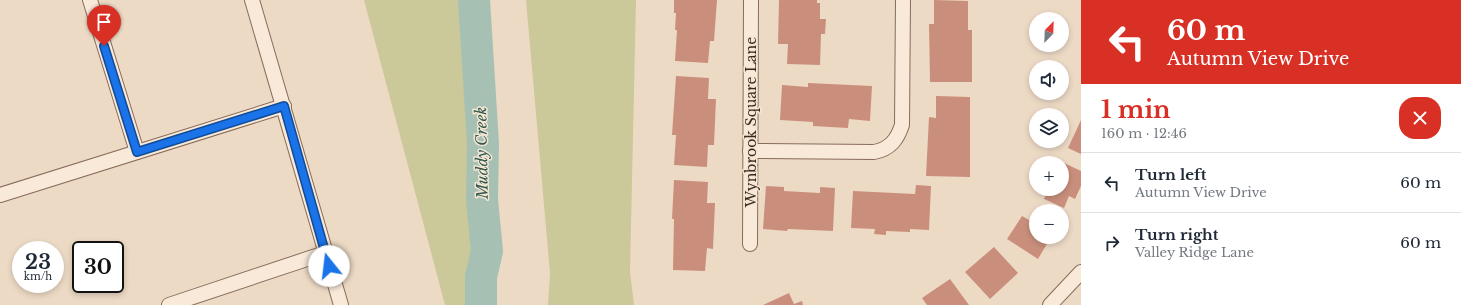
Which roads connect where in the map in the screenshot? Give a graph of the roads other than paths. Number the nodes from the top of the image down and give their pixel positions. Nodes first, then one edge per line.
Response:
1 (90, 0) edge
2 (252, 0) edge
3 (751, 0) edge
4 (903, 0) edge
5 (284, 106) junction
6 (750, 151) junction
7 (137, 152) junction
8 (0, 195) edge
9 (750, 244) dead end
10 (326, 253) junction
11 (1081, 272) edge
12 (169, 305) edge
13 (341, 305) edge
14 (1050, 305) edge

1 - 7 street
2 - 5 street
3 - 6 street, Wynbrook Square Lane
4 - 6 street
5 - 7 street
5 - 10 street
6 - 9 street, Wynbrook Square Lane
7 - 8 street
10 - 12 street
10 - 13 street
11 - 14 street

